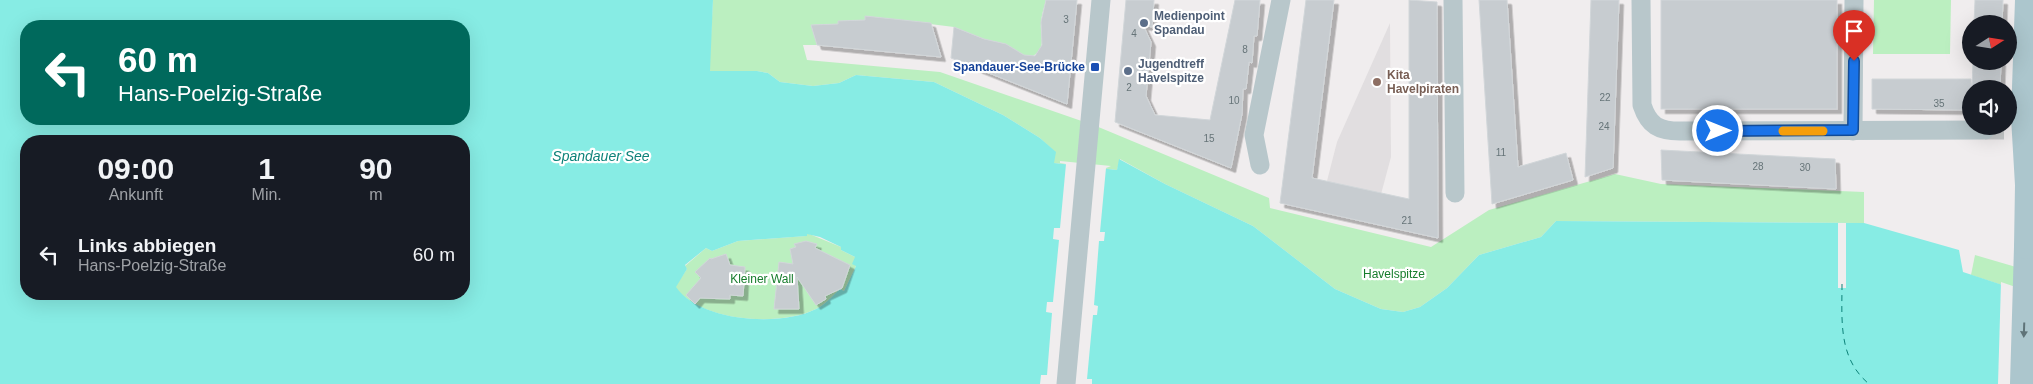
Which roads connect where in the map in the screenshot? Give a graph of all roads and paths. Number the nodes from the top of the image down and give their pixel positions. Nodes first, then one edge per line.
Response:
1 (1101, 0) edge
2 (1281, 0) edge
3 (1452, 0) edge
4 (1641, 0) edge
5 (1854, 0) edge
6 (2027, 0) edge
7 (1853, 130) junction
8 (1962, 130) edge
9 (1260, 165) dead end
10 (1455, 193) dead end
11 (1066, 384) edge
12 (2022, 384) edge

1 - 11 street
2 - 9 street
3 - 10 street
4 - 7 street
5 - 7 street
6 -> 12 main road, bridge
7 - 8 street

